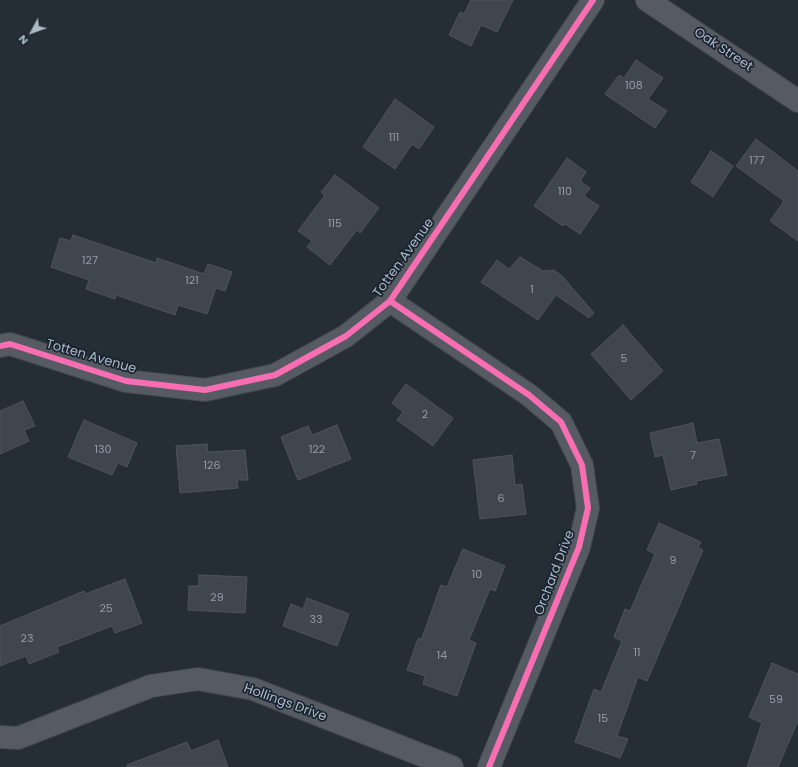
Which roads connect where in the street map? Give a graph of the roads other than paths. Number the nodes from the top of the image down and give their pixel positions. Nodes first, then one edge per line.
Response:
1 (593, 0) edge
2 (647, 0) edge
3 (798, 101) edge
4 (390, 301) junction
5 (0, 346) edge
6 (0, 737) edge
7 (452, 767) edge
8 (489, 767) edge

1 - 4 street, Totten Avenue
2 - 3 street, Oak Street
4 - 5 street, Totten Avenue
4 - 8 street, Orchard Drive
6 - 7 street, Hollings Drive

